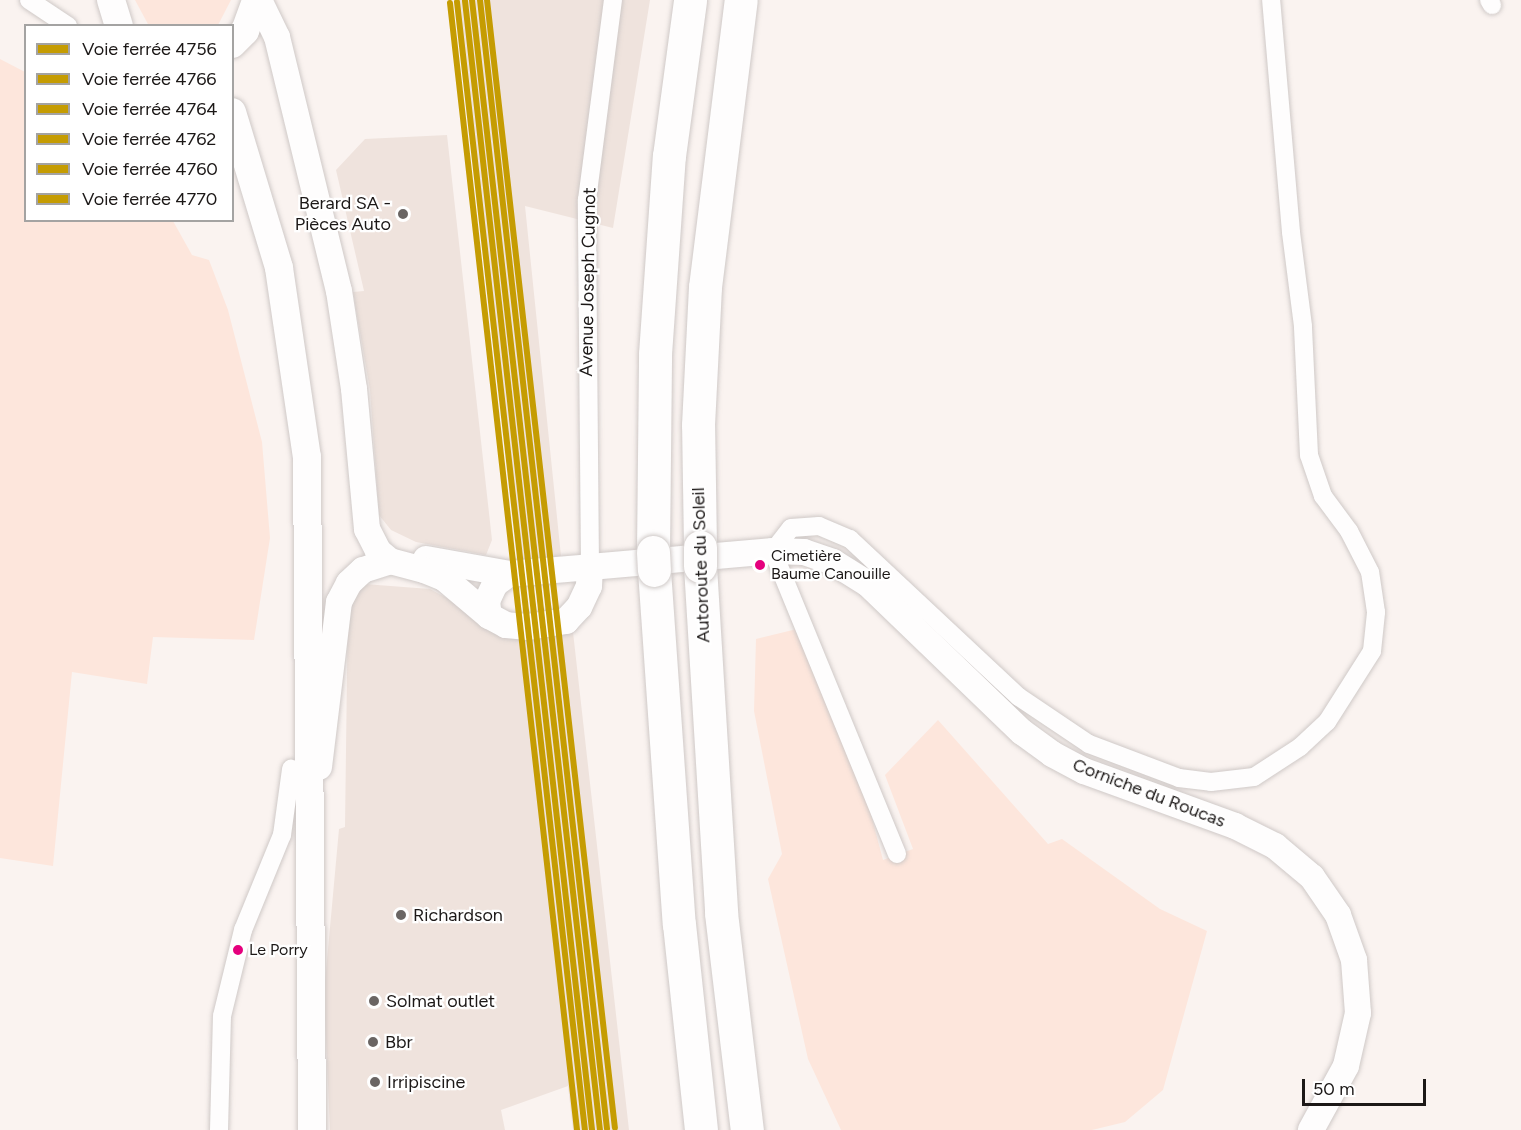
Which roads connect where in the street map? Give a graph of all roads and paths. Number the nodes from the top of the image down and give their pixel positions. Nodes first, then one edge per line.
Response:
1 (29, 0) edge
2 (257, 0) edge
3 (613, 0) edge
4 (690, 0) edge
5 (741, 0) edge
6 (1271, 0) edge
7 (65, 24) edge
8 (277, 37) junction
9 (239, 38) edge
10 (234, 119) edge
11 (234, 175) edge
12 (364, 515) junction
13 (773, 551) junction
14 (390, 561) junction
15 (590, 567) junction
16 (509, 574) junction
17 (489, 616) junction
18 (291, 769) junction
19 (308, 854) junction
20 (897, 854) dead end
21 (219, 1130) edge
22 (296, 1130) edge
23 (312, 1130) edge
24 (701, 1130) edge
25 (747, 1130) edge
26 (1311, 1130) edge

1 - 7 street
2 - 8 main road
2 - 9 main road
3 - 15 street, Avenue Joseph Cugnot
4 - 24 highway
5 - 25 highway, Autoroute du Soleil
6 - 13 street
8 - 9 main road
8 - 12 main road
10 - 19 main road
11 - 18 main road
12 - 14 main road
12 - 16 main road, Corniche du Roucas
13 - 15 main road, Corniche du Roucas
13 - 20 street
13 - 26 main road, Corniche du Roucas
14 - 17 main road
14 - 19 main road
15 - 16 main road, Corniche du Roucas
15 - 17 main road
16 - 17 main road
18 - 21 street
18 - 22 main road
19 - 23 main road

